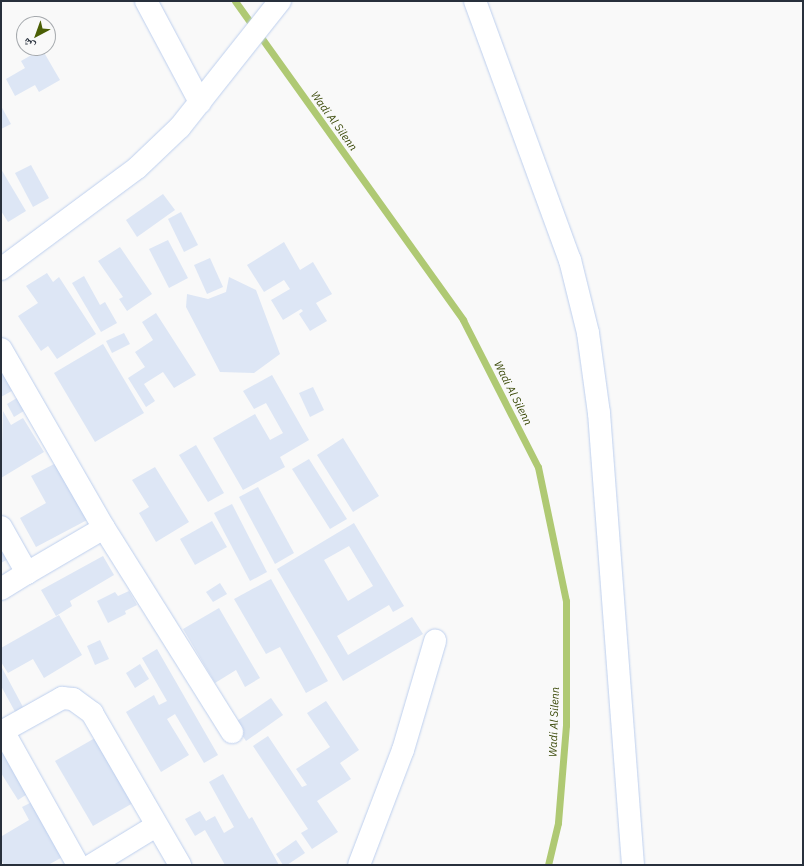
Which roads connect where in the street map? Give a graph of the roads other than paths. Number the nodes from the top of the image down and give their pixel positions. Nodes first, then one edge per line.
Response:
1 (146, 1) edge
2 (475, 1) edge
3 (277, 5) edge
4 (200, 102) junction
5 (1, 269) edge
6 (1, 349) edge
7 (1, 527) edge
8 (104, 528) junction
9 (27, 573) junction
10 (1, 588) edge
11 (435, 641) dead end
12 (2, 729) edge
13 (232, 732) dead end
14 (156, 826) junction
15 (78, 865) edge
16 (92, 865) edge
17 (180, 865) edge
18 (359, 865) edge
19 (633, 865) edge

1 - 4 street
2 - 19 street
3 - 4 street
4 - 5 street
6 - 8 street
7 - 9 street
8 - 9 street
8 - 13 street
9 - 10 street
11 - 18 street
12 - 14 street
12 - 15 street
14 - 16 street
14 - 17 street

